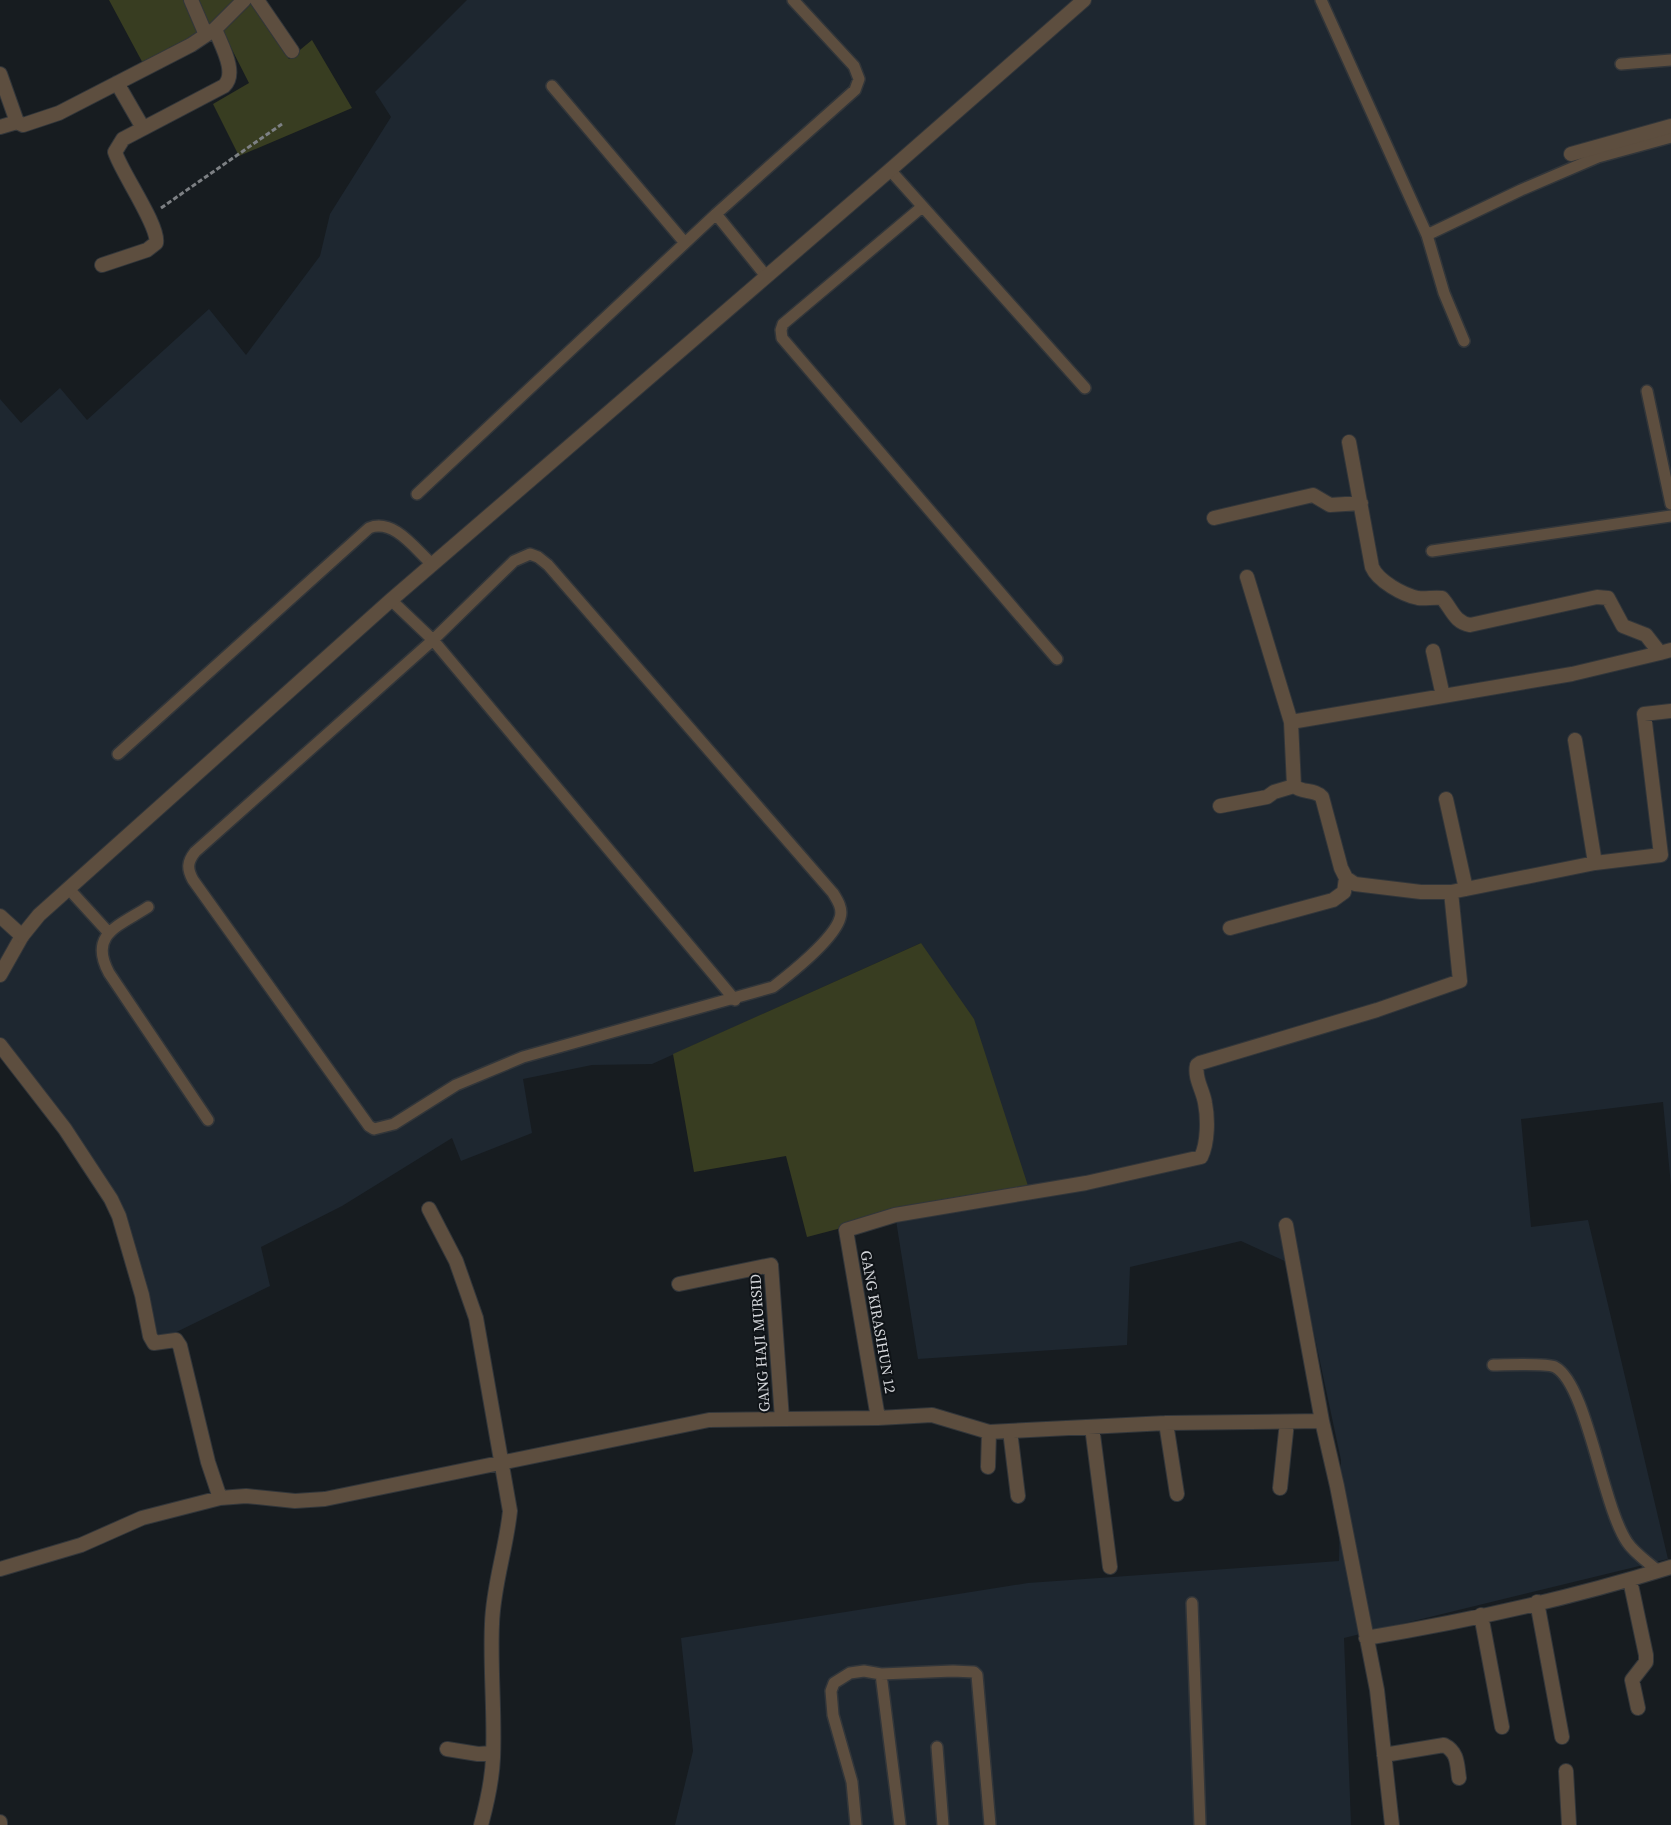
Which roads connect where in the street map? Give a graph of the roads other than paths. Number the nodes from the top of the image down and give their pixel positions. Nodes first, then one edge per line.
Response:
1 (191, 0) edge
2 (244, 0) edge
3 (257, 0) edge
4 (794, 0) edge
5 (1084, 0) edge
6 (1321, 0) edge
7 (210, 32) junction
8 (292, 51) dead end
9 (1671, 60) edge
10 (1621, 64) dead end
11 (0, 74) edge
12 (117, 83) junction
13 (552, 86) dead end
14 (17, 122) junction
15 (1671, 126) edge
16 (0, 127) edge
17 (143, 128) junction
18 (1671, 137) edge
19 (1571, 154) dead end
20 (890, 170) junction
21 (922, 207) junction
22 (716, 214) junction
23 (1427, 235) junction
24 (685, 243) junction
25 (102, 265) dead end
26 (766, 276) junction
27 (1464, 341) dead end
28 (1085, 388) dead end
29 (1647, 390) dead end
30 (1349, 442) dead end
31 (417, 494) dead end
32 (1361, 503) junction
33 (1671, 504) edge
34 (1671, 516) edge
35 (1214, 518) dead end
36 (1432, 552) dead end
37 (432, 564) junction
38 (1246, 577) dead end
39 (391, 600) junction
40 (432, 640) junction
41 (1433, 651) dead end
42 (1665, 652) edge
43 (1056, 659) dead end
44 (1443, 696) junction
45 (1671, 711) edge
46 (1291, 722) junction
47 (1575, 740) dead end
48 (118, 754) dead end
49 (1294, 786) junction
50 (1446, 799) dead end
51 (1220, 806) dead end
52 (1595, 863) junction
53 (1346, 878) junction
54 (68, 888) junction
55 (1466, 889) junction
56 (1451, 892) junction
57 (148, 907) dead end
58 (0, 916) edge
59 (1230, 928) dead end
60 (109, 933) junction
61 (22, 936) junction
62 (0, 975) edge
63 (735, 1000) junction
64 (0, 1045) edge
65 (208, 1120) dead end
66 (429, 1209) dead end
67 (1286, 1225) dead end
68 (679, 1284) dead end
69 (1494, 1365) dead end
70 (878, 1418) junction
71 (782, 1419) junction
72 (1322, 1421) junction
73 (1287, 1422) junction
74 (1166, 1423) junction
75 (1092, 1427) junction
76 (1010, 1431) junction
77 (989, 1432) junction
78 (503, 1461) junction
79 (988, 1467) dead end
80 (1280, 1488) dead end
81 (1177, 1494) dead end
82 (1018, 1496) dead end
83 (220, 1498) junction
84 (1110, 1567) dead end
85 (0, 1569) edge
86 (1664, 1569) edge
87 (1630, 1580) junction
88 (1537, 1602) junction
89 (1192, 1603) dead end
90 (1481, 1615) junction
91 (1366, 1638) junction
92 (881, 1674) junction
93 (1638, 1708) dead end
94 (1502, 1727) dead end
95 (1562, 1737) dead end
96 (937, 1748) dead end
97 (448, 1749) dead end
98 (493, 1753) junction
99 (1384, 1755) junction
100 (1566, 1771) dead end
101 (1459, 1778) dead end
102 (481, 1825) edge
103 (856, 1825) edge
104 (900, 1825) edge
105 (943, 1825) edge
106 (990, 1825) edge
107 (1200, 1825) edge
108 (1392, 1825) edge
109 (1569, 1825) edge

1 - 7 street
2 - 7 street
3 - 8 street
4 - 22 lane
5 - 20 street
6 - 23 lane
7 - 12 street
7 - 17 street
9 - 10 lane
11 - 14 street
12 - 14 street
12 - 17 street
13 - 24 lane
14 - 16 street
15 - 19 street
17 - 25 street
18 - 23 lane
20 - 21 lane
20 - 26 street
21 - 28 lane
21 - 43 lane
22 - 24 lane
22 - 26 lane
23 - 27 lane
24 - 31 lane
26 - 37 street
29 - 33 lane
30 - 32 street
32 - 35 street
32 - 42 street
34 - 36 lane
37 - 39 street
37 - 48 lane
38 - 46 street
39 - 40 lane
39 - 54 street
40 - 63 lane
40 - 63 lane
40 - 63 lane
41 - 44 street
42 - 44 street
44 - 46 street
45 - 52 street
46 - 49 street
47 - 52 street
49 - 51 street
49 - 53 street
50 - 55 street
52 - 55 street
53 - 56 street
53 - 59 street
54 - 60 lane
54 - 61 street
55 - 56 street
56 - 70 street, GANG KIRASIHUN 12
57 - 60 lane
58 - 61 street
60 - 65 lane
61 - 62 street
64 - 83 street
66 - 78 street
67 - 72 street
68 - 71 street, GANG HAJI MURSID
69 - 86 lane
70 - 71 street
70 - 77 street
71 - 78 street
72 - 73 street
72 - 91 street
73 - 74 street
73 - 80 street
74 - 75 street
74 - 81 street
75 - 76 street
75 - 84 street
76 - 77 street
76 - 82 street
77 - 79 street
78 - 83 street
78 - 98 street
83 - 85 street
86 - 87 street
87 - 88 street
87 - 93 street
88 - 90 street
88 - 95 street
89 - 107 lane
90 - 91 street
90 - 94 street
91 - 99 street
92 - 103 lane
92 - 104 lane
92 - 106 lane
96 - 105 lane
97 - 98 street
98 - 102 street
99 - 101 street
99 - 108 street
100 - 109 street

